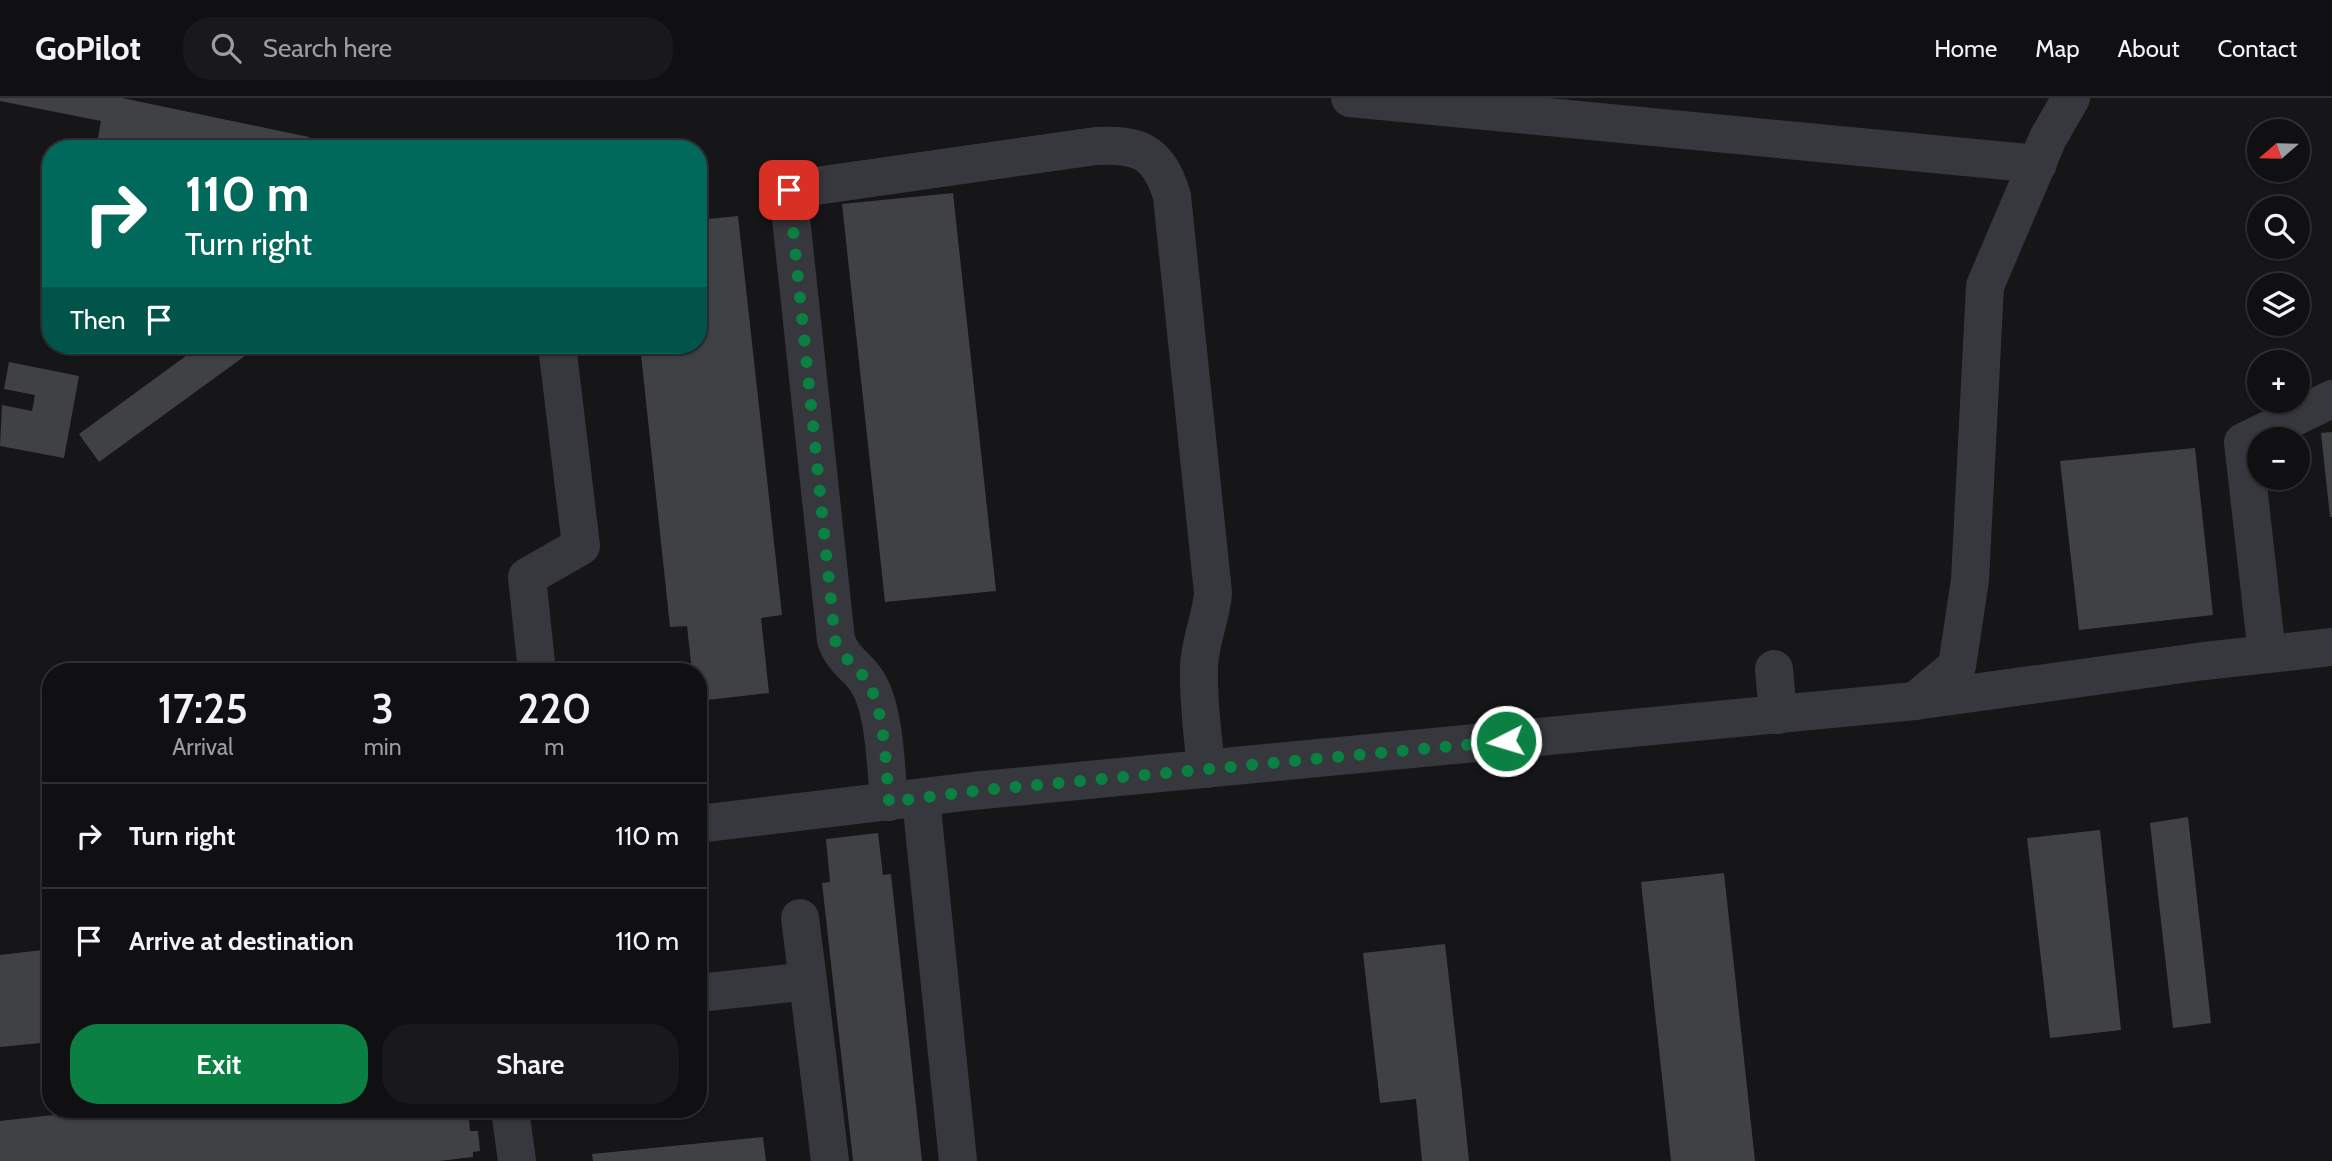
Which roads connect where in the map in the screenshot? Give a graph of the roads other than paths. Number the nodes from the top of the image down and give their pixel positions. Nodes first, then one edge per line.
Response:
1 (1350, 98) edge
2 (2071, 98) edge
3 (1528, 106) edge
4 (2038, 164) junction
5 (558, 354) edge
6 (2332, 399) edge
7 (2332, 647) edge
8 (2267, 654) junction
9 (536, 663) edge
10 (1774, 669) dead end
11 (1914, 701) junction
12 (1778, 715) junction
13 (1206, 769) junction
14 (905, 800) junction
15 (707, 823) edge
16 (800, 918) dead end
17 (808, 981) junction
18 (707, 992) edge
19 (511, 1118) edge
20 (517, 1161) edge
21 (831, 1161) edge
22 (958, 1161) edge

1 - 3 lane
2 - 4 lane
3 - 4 lane
4 - 11 lane
5 - 9 lane
6 - 8 lane
7 - 8 lane
8 - 11 lane
10 - 12 lane
11 - 12 lane
12 - 13 lane
13 - 14 lane
13 - 14 lane
14 - 15 lane
14 - 22 lane
16 - 17 lane
17 - 18 lane
17 - 21 lane
19 - 20 lane

